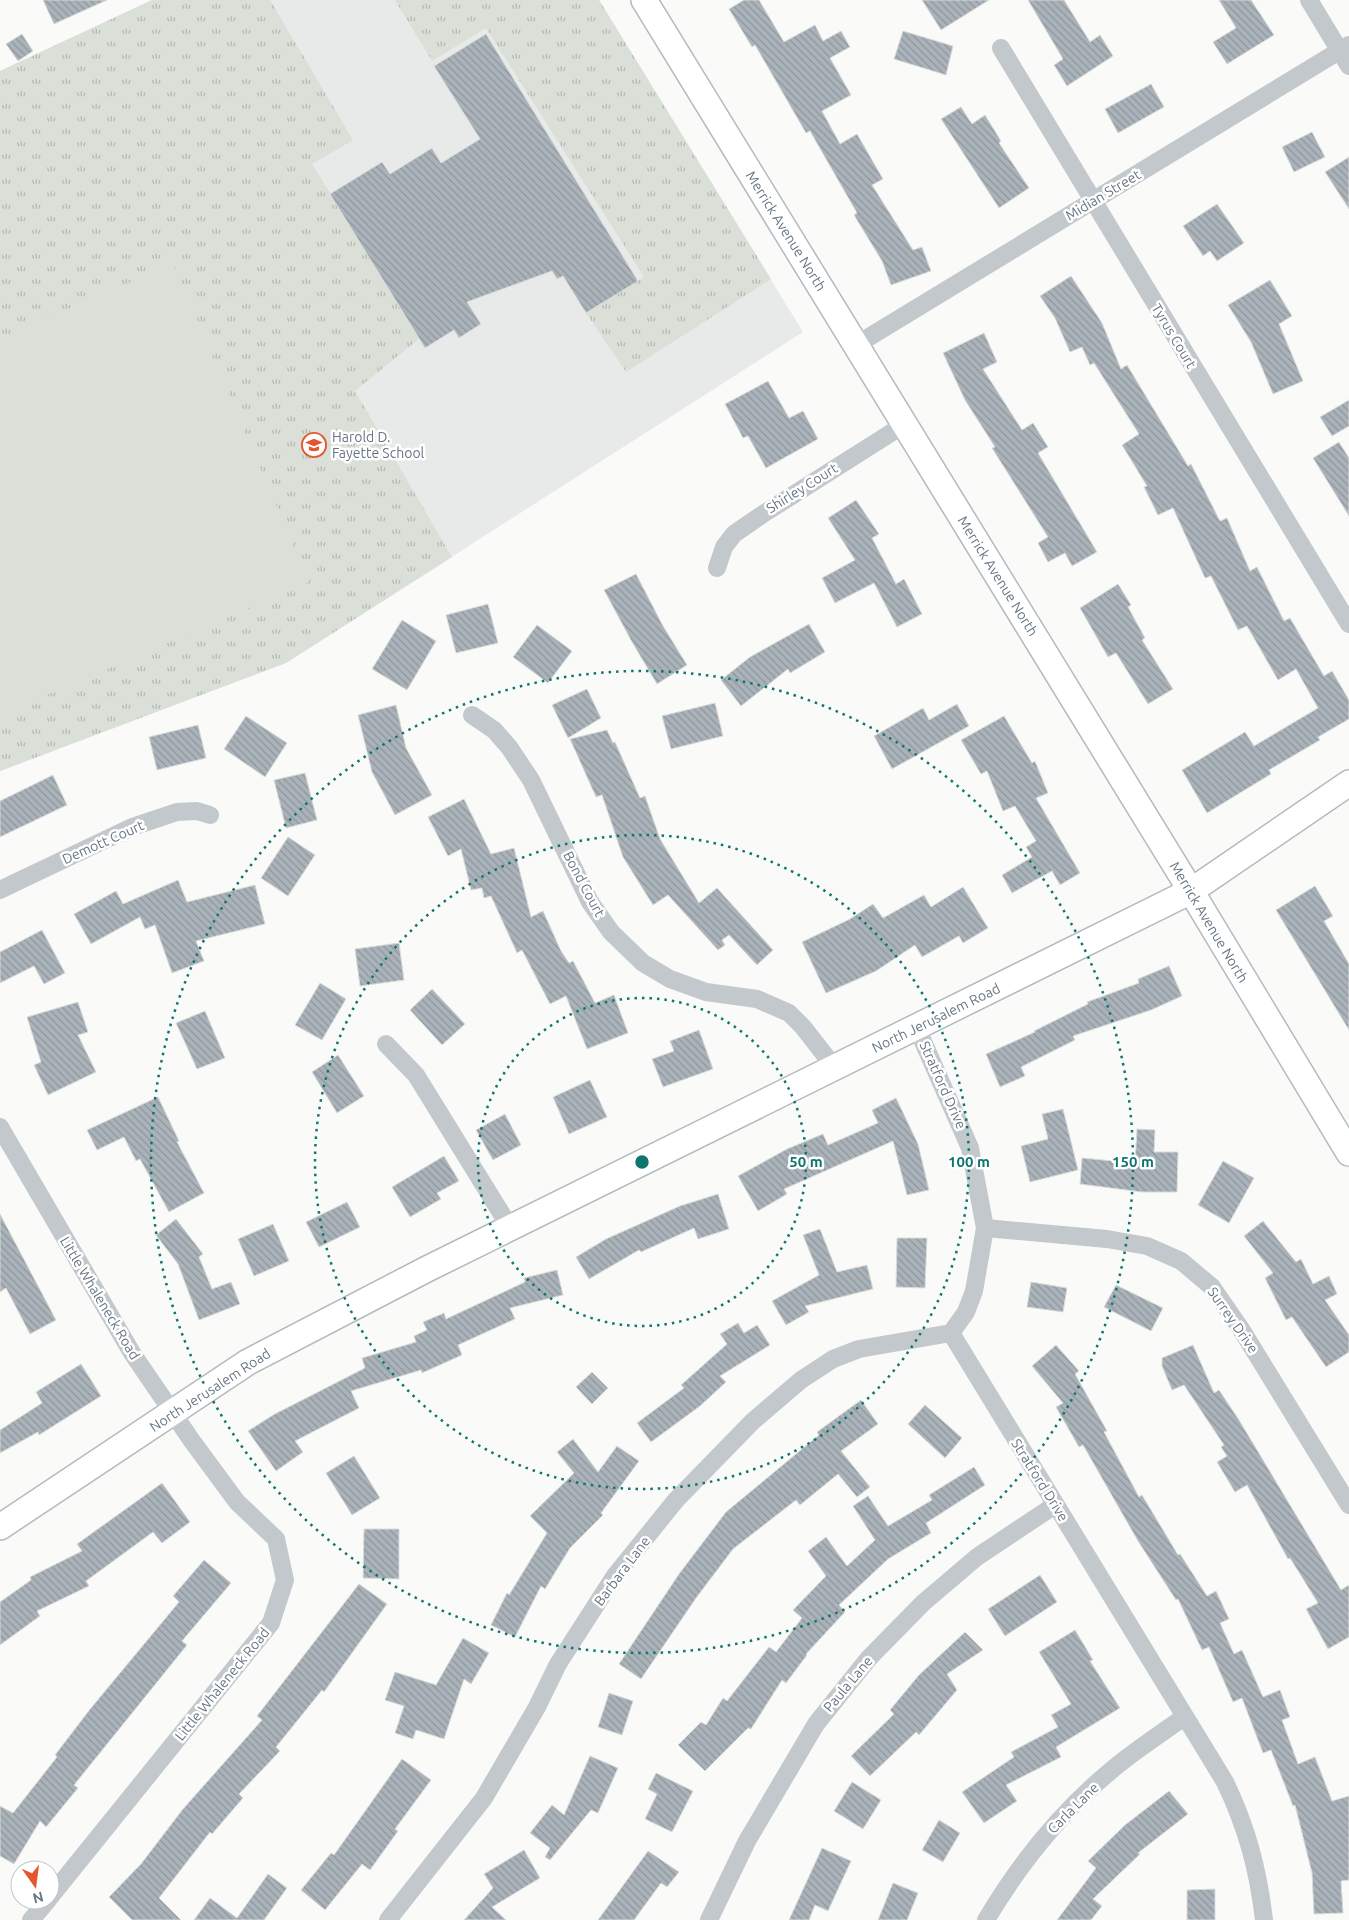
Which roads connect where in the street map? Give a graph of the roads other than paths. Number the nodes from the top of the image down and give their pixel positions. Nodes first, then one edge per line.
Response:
1 (644, 0) edge
2 (1309, 0) edge
3 (1001, 48) dead end
4 (1344, 48) edge
5 (1349, 66) edge
6 (1092, 201) junction
7 (856, 345) junction
8 (904, 424) junction
9 (716, 568) dead end
10 (1349, 624) edge
11 (472, 715) dead end
12 (1349, 783) edge
13 (210, 815) dead end
14 (0, 890) edge
15 (1191, 891) junction
16 (917, 1028) junction
17 (386, 1044) dead end
18 (835, 1068) junction
19 (0, 1127) edge
20 (1349, 1153) edge
21 (985, 1228) junction
22 (510, 1229) junction
23 (951, 1333) junction
24 (173, 1414) junction
25 (1055, 1505) junction
26 (1349, 1506) edge
27 (0, 1528) edge
28 (1184, 1717) junction
29 (60, 1885) edge
30 (40, 1910) edge
31 (32, 1920) edge
32 (388, 1920) edge
33 (709, 1920) edge
34 (986, 1920) edge
35 (1264, 1920) edge

1 - 7 main road, Merrick Avenue North
2 - 4 street
3 - 6 street, Tyrus Court
4 - 5 street
4 - 6 street, Midian Street
6 - 7 street, Midian Street
6 - 10 street, Tyrus Court
7 - 8 main road, Merrick Avenue North
8 - 9 street, Shirley Court
8 - 15 main road, Merrick Avenue North
11 - 18 street, Bond Court
12 - 15 main road, North Jerusalem Road
13 - 14 street, Demott Court
15 - 16 main road, North Jerusalem Road
15 - 20 main road, Merrick Avenue North
16 - 18 main road, North Jerusalem Road
16 - 21 street, Stratford Drive
17 - 22 street
18 - 22 main road, North Jerusalem Road
19 - 24 street, Little Whaleneck Road
21 - 23 street, Stratford Drive
21 - 26 street, Surrey Drive
22 - 24 main road, North Jerusalem Road
23 - 25 street, Stratford Drive
23 - 32 street, Barbara Lane
24 - 27 main road, North Jerusalem Road
24 - 29 street, Little Whaleneck Road
25 - 28 street, Stratford Drive
25 - 33 street, Paula Lane
28 - 34 street, Carla Lane
28 - 35 street, Stratford Drive
30 - 31 street

